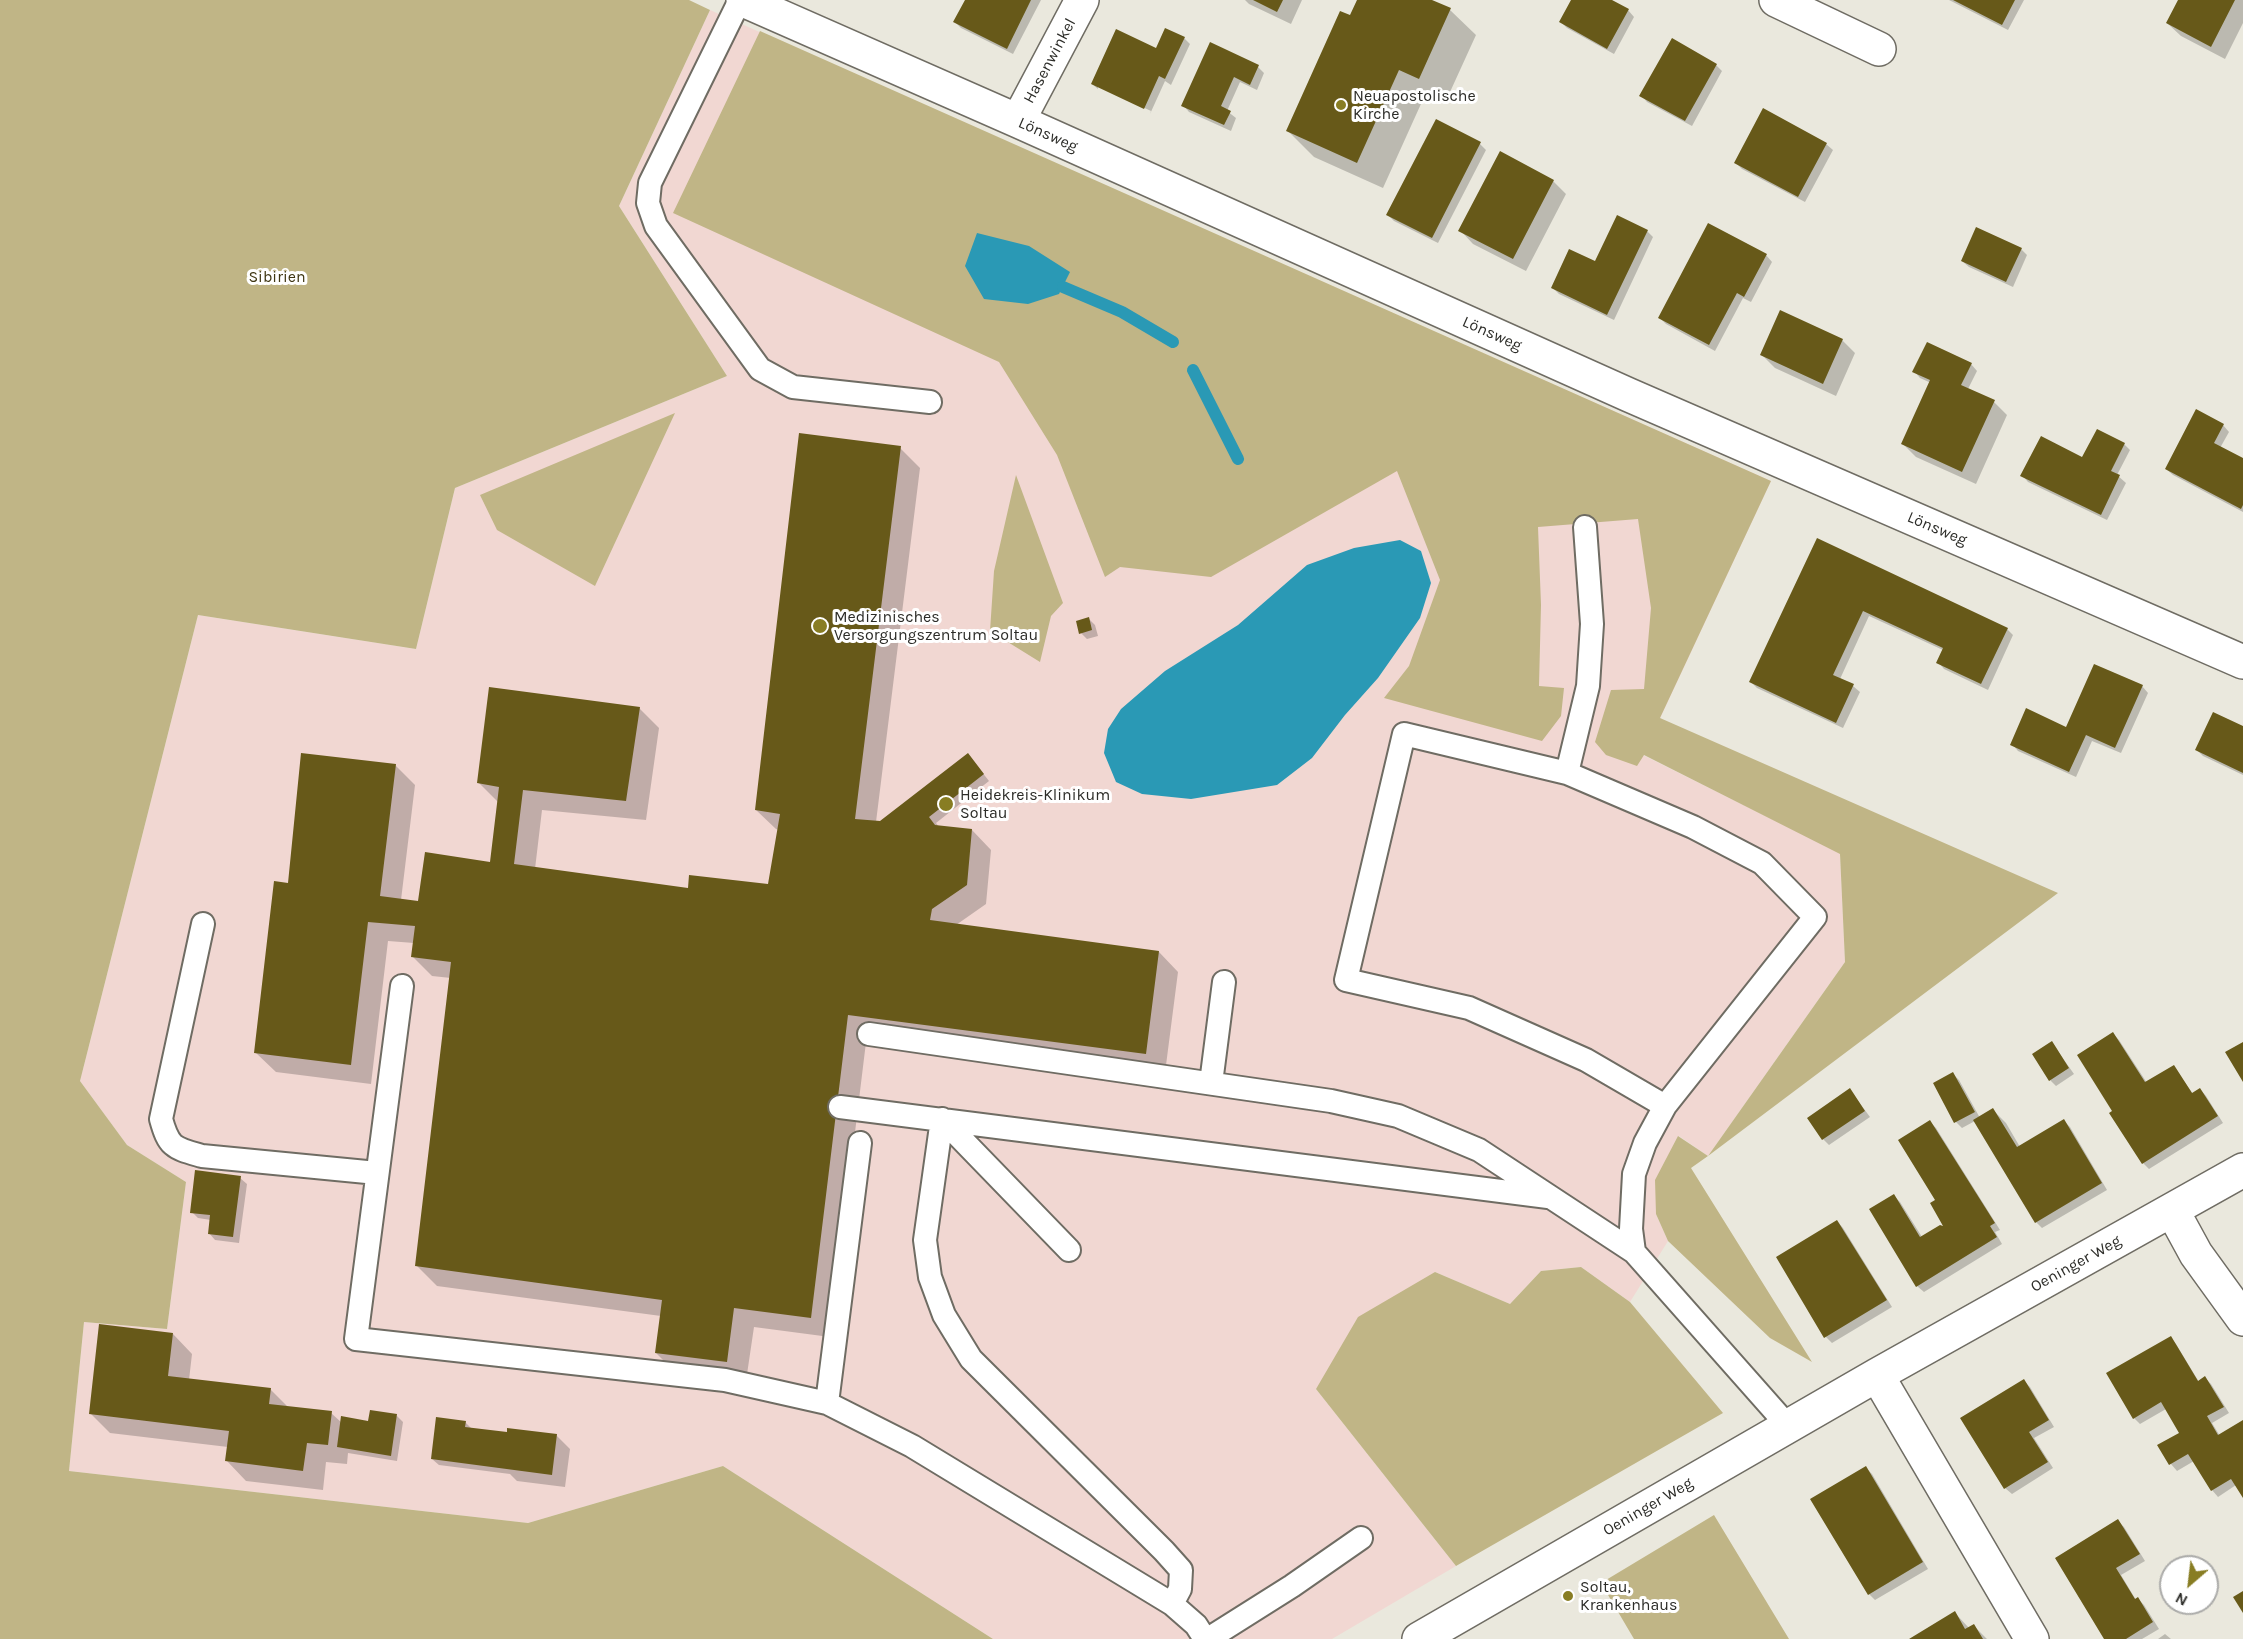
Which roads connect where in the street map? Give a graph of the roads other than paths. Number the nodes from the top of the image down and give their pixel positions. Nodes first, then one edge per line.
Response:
1 (741, 0) edge
2 (1082, 0) edge
3 (1776, 0) edge
4 (1880, 49) dead end
5 (1018, 121) junction
6 (930, 402) dead end
7 (1585, 527) dead end
8 (2243, 662) edge
9 (1567, 773) junction
10 (203, 924) dead end
11 (1224, 982) dead end
12 (402, 986) dead end
13 (869, 1034) dead end
14 (1211, 1083) junction
15 (1665, 1106) junction
16 (840, 1107) dead end
17 (942, 1119) junction
18 (860, 1143) dead end
19 (2243, 1170) edge
20 (377, 1173) junction
21 (1552, 1197) junction
22 (2172, 1210) junction
23 (1069, 1250) dead end
24 (1634, 1252) junction
25 (2243, 1319) edge
26 (1877, 1375) junction
27 (827, 1403) junction
28 (1788, 1426) junction
29 (1361, 1538) dead end
30 (1172, 1604) junction
31 (1423, 1638) edge
32 (1207, 1639) edge
33 (2032, 1639) edge

1 - 5 street, Lönsweg
1 - 6 lane
2 - 5 street, Hasenwinkel
3 - 4 street
5 - 8 street, Lönsweg
7 - 9 lane
9 - 15 lane
9 - 15 lane
10 - 20 lane
11 - 14 lane
12 - 20 lane
13 - 14 lane
14 - 21 lane
15 - 24 lane
16 - 17 lane
17 - 21 lane
17 - 23 lane
17 - 30 lane
18 - 27 lane
19 - 22 street, Oeninger Weg
20 - 27 lane
21 - 24 lane
22 - 25 street
22 - 26 street, Oeninger Weg
24 - 28 lane
26 - 28 street, Oeninger Weg
26 - 33 street
27 - 30 lane
28 - 31 street, Oeninger Weg
29 - 32 lane
30 - 32 lane

